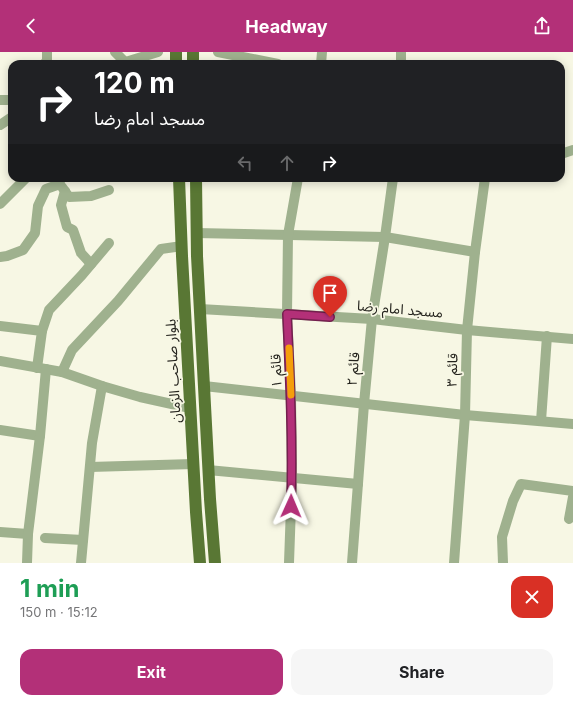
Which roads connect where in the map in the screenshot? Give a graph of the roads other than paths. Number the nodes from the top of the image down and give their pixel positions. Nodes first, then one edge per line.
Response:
1 (158, 52) edge
2 (218, 52) edge
3 (133, 60) edge
4 (258, 60) edge
5 (22, 182) edge
6 (179, 182) edge
7 (196, 182) edge
8 (297, 182) edge
9 (392, 182) edge
10 (484, 182) edge
11 (61, 184) edge
12 (109, 190) dead end
13 (0, 204) edge
14 (196, 233) junction
15 (288, 235) junction
16 (385, 237) junction
17 (109, 243) dead end
18 (182, 246) junction
19 (475, 252) junction
20 (0, 257) edge
21 (91, 264) junction
22 (200, 309) junction
23 (287, 314) junction
24 (372, 319) junction
25 (0, 326) edge
26 (467, 330) junction
27 (42, 331) junction
28 (547, 336) junction
29 (573, 339) edge
30 (0, 361) edge
31 (41, 368) junction
32 (62, 372) junction
33 (102, 386) junction
34 (204, 386) junction
35 (291, 395) junction
36 (364, 404) junction
37 (190, 408) junction
38 (205, 408) junction
39 (465, 415) junction
40 (541, 421) junction
41 (573, 424) edge
42 (0, 430) edge
43 (40, 436) junction
44 (193, 464) junction
45 (90, 468) junction
46 (208, 470) junction
47 (292, 478) junction
48 (358, 484) junction
49 (573, 491) edge
50 (573, 497) edge
51 (569, 519) dead end
52 (0, 532) edge
53 (28, 534) junction
54 (45, 538) dead end
55 (83, 540) junction
56 (27, 563) edge
57 (81, 563) edge
58 (200, 563) edge
59 (214, 563) edge
60 (289, 563) edge
61 (352, 563) edge
62 (454, 563) edge
63 (503, 563) edge

1 - 3 street
2 - 4 street
5 - 13 street
6 - 18 main road, بلوار صاحب الزمان
7 - 14 main road
8 - 15 street, قائم ۱
9 - 16 street, قائم ۲
10 - 19 street, قائم ۳
11 - 12 street
11 - 20 street
11 - 21 street
14 - 15 street
14 - 22 main road
15 - 16 street
15 - 23 street, قائم ۱
16 - 19 street
16 - 24 street, قائم ۲
17 - 21 street
18 - 32 street
18 - 37 main road, بلوار صاحب الزمان
19 - 26 street, قائم ۳
21 - 27 street
22 - 23 street, مسجد امام رضا
22 - 34 main road
23 - 24 street, مسجد امام رضا
23 - 35 street, قائم ۱
24 - 26 street, مسجد امام رضا
24 - 36 street, قائم ۲
25 - 27 street
26 - 28 street, مسجد امام رضا
26 - 39 street, قائم ۳
27 - 31 street
28 - 29 street, مسجد امام رضا
28 - 40 street
30 - 31 street
31 - 32 street
31 - 43 street
32 - 33 street
33 - 37 street
33 - 45 street
34 - 35 street
34 - 38 main road
35 - 36 street
35 - 47 street, قائم ۱
36 - 39 street
36 - 48 street, قائم ۲
37 - 38 main road
37 - 44 main road, بلوار صاحب الزمان
38 - 46 main road
39 - 40 street
39 - 62 street, قائم ۳
40 - 41 street
42 - 43 street
43 - 53 street
44 - 45 street
44 - 58 main road, بلوار صاحب الزمان
45 - 55 street
46 - 47 street
46 - 59 main road
47 - 48 street
47 - 60 street, قائم ۱
48 - 61 street, قائم ۲
49 - 63 street
50 - 51 street
52 - 53 street
53 - 56 street
54 - 55 street
55 - 57 street

